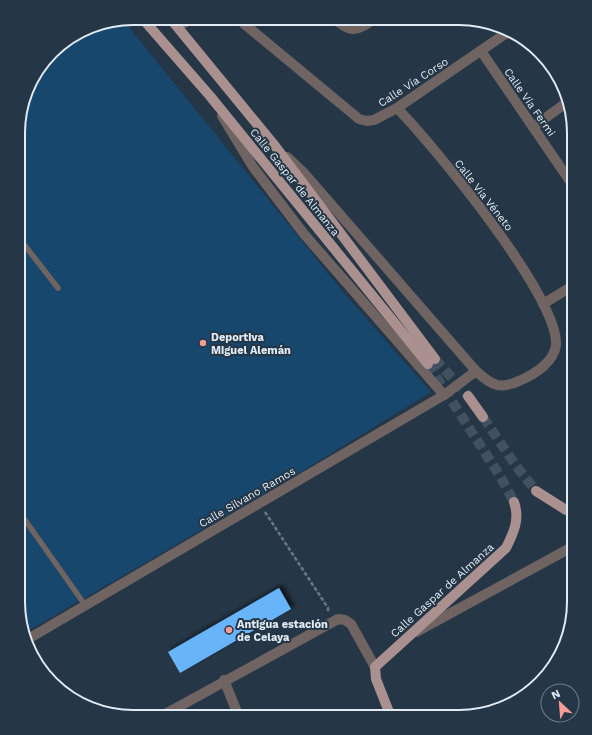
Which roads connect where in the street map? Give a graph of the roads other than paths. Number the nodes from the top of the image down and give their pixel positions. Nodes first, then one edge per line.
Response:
1 (148, 25) edge
2 (181, 25) edge
3 (246, 25) edge
4 (342, 25) edge
5 (366, 25) edge
6 (178, 27) joint
7 (504, 35) edge
8 (481, 52) junction
9 (210, 96) junction
10 (563, 105) edge
11 (397, 108) junction
12 (533, 127) junction
13 (275, 146) junction
14 (567, 177) edge
15 (25, 246) edge
16 (58, 288) dead end
17 (567, 290) edge
18 (543, 304) junction
19 (476, 371) junction
20 (444, 395) junction
21 (468, 396) tunnel mouth
22 (483, 417) tunnel mouth
23 (536, 491) tunnel mouth
24 (514, 502) tunnel mouth
25 (567, 510) edge
26 (25, 520) edge
27 (567, 550) edge
28 (85, 605) junction
29 (410, 635) junction
30 (31, 637) edge
31 (375, 667) junction
32 (224, 680) junction
33 (172, 710) edge
34 (236, 710) edge
35 (388, 710) edge

1 - 9 main road, Calle Gaspar de Almanza
2 - 6 street
3 - 11 street, Calle Vía Corso
4 - 5 street
6 - 13 main road, Calle Gaspar de Almanza
7 - 8 street, Calle Vía Corso
8 - 11 street, Calle Vía Corso
8 - 12 street, Calle Vía Fermi
9 - 13 main road, Calle Gaspar de Almanza
9 - 20 street
10 - 12 street
11 - 18 street, Calle Vía Véneto
12 - 14 street, Calle Vía Fermi
13 - 19 street, Calle Vía Véneto
15 - 16 lane
17 - 18 street
18 - 19 street, Calle Vía Véneto
19 - 20 street, Calle Silvano Ramos
20 - 28 street, Calle Silvano Ramos
21 - 22 main road
23 - 25 main road
24 - 29 main road, Calle Gaspar de Almanza
26 - 28 lane
27 - 29 street
28 - 30 street, Calle Silvano Ramos
29 - 31 main road, Calle Gaspar de Almanza
31 - 32 street
31 - 35 main road
32 - 33 street
32 - 34 street

